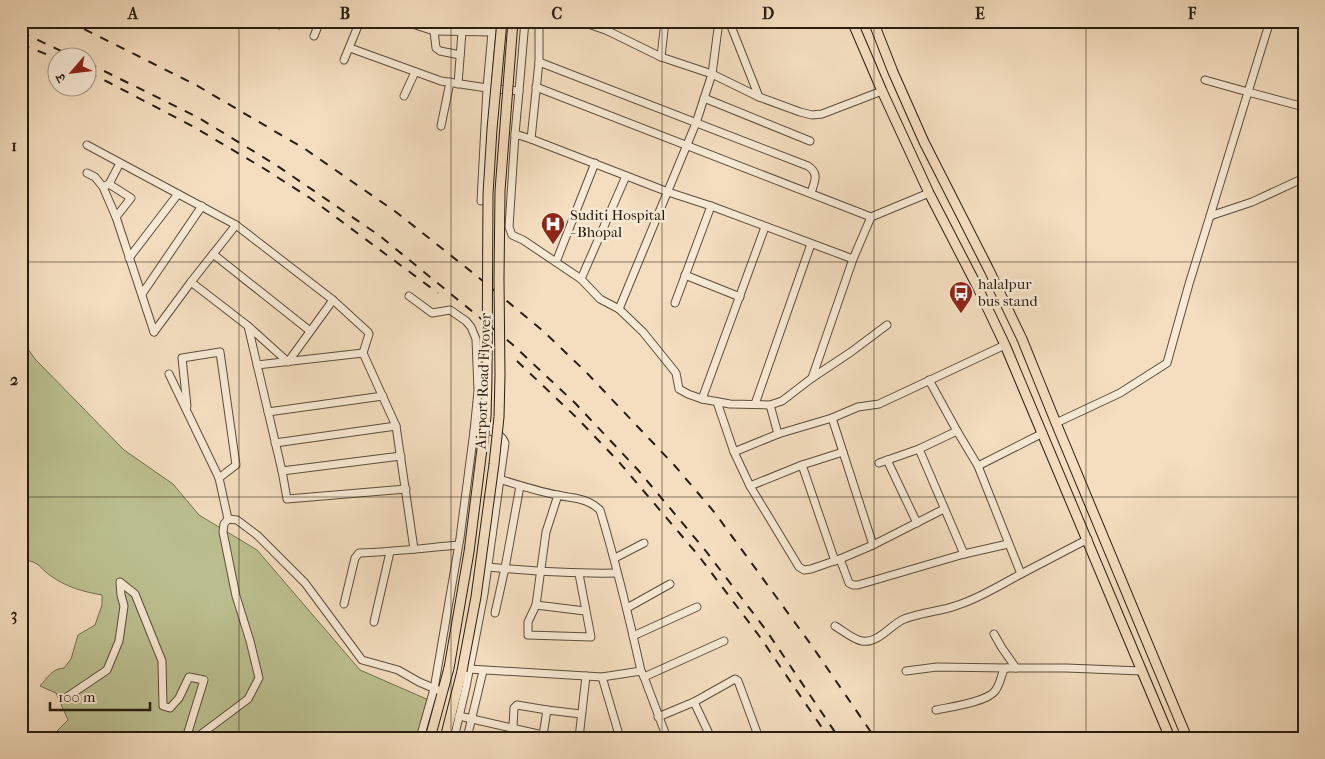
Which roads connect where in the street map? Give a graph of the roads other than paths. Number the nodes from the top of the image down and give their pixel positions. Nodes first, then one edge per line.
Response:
1 (320, 21) edge
2 (360, 21) edge
3 (403, 21) edge
4 (493, 21) edge
5 (502, 21) edge
6 (513, 21) edge
7 (524, 21) edge
8 (539, 21) edge
9 (580, 21) edge
10 (608, 21) edge
11 (665, 21) edge
12 (719, 21) edge
13 (729, 21) edge
14 (852, 21) edge
15 (866, 21) edge
16 (873, 21) edge
17 (1259, 21) edge
18 (1270, 23) edge
19 (434, 31) junction
20 (462, 32) junction
21 (492, 32) junction
22 (608, 32) junction
23 (314, 36) dead end
24 (350, 48) junction
25 (460, 55) junction
26 (661, 57) junction
27 (344, 60) dead end
28 (539, 62) junction
29 (415, 72) junction
30 (893, 72) junction
31 (712, 74) junction
32 (1205, 80) dead end
33 (450, 82) junction
34 (458, 84) junction
35 (536, 87) junction
36 (488, 88) junction
37 (882, 91) junction
38 (519, 92) junction
39 (1248, 92) junction
40 (404, 96) dead end
41 (759, 97) junction
42 (704, 98) junction
43 (1304, 107) edge
44 (696, 123) junction
45 (442, 126) dead end
46 (515, 134) junction
47 (531, 139) junction
48 (810, 142) dead end
49 (87, 145) dead end
50 (686, 146) junction
51 (120, 163) junction
52 (595, 163) junction
53 (86, 173) dead end
54 (626, 176) junction
55 (1304, 178) edge
56 (106, 185) junction
57 (668, 192) junction
58 (811, 193) junction
59 (929, 193) junction
60 (178, 194) junction
61 (481, 201) dead end
62 (202, 206) junction
63 (710, 206) junction
64 (1210, 216) junction
65 (116, 217) junction
66 (870, 217) junction
67 (236, 225) junction
68 (765, 227) junction
69 (811, 244) junction
70 (213, 254) junction
71 (128, 258) junction
72 (853, 260) junction
73 (556, 262) junction
74 (685, 275) junction
75 (581, 280) junction
76 (191, 282) junction
77 (142, 294) junction
78 (409, 296) dead end
79 (740, 296) junction
80 (333, 300) junction
81 (675, 303) dead end
82 (619, 309) junction
83 (887, 325) dead end
84 (248, 326) junction
85 (310, 331) junction
86 (1005, 344) junction
87 (364, 353) junction
88 (288, 362) junction
89 (257, 365) junction
90 (168, 374) dead end
91 (812, 378) junction
92 (930, 380) junction
93 (383, 396) junction
94 (702, 399) junction
95 (717, 402) junction
96 (755, 404) junction
97 (770, 405) junction
98 (187, 411) junction
99 (268, 412) junction
100 (832, 418) junction
101 (1056, 423) junction
102 (396, 426) junction
103 (474, 431) junction
104 (957, 431) junction
105 (1043, 433) junction
106 (778, 434) junction
107 (275, 442) junction
108 (919, 449) junction
109 (734, 452) junction
110 (843, 452) junction
111 (401, 456) junction
112 (887, 460) junction
113 (879, 463) dead end
114 (802, 465) junction
115 (978, 466) junction
116 (282, 471) junction
117 (219, 478) junction
118 (500, 478) junction
119 (520, 486) junction
120 (750, 486) junction
121 (406, 489) junction
122 (558, 495) junction
123 (944, 509) junction
124 (228, 519) junction
125 (917, 523) junction
126 (1088, 539) junction
127 (644, 543) dead end
128 (1008, 544) junction
129 (458, 545) junction
130 (873, 545) junction
131 (414, 549) junction
132 (390, 552) junction
133 (964, 554) junction
134 (615, 558) junction
135 (837, 560) junction
136 (487, 567) junction
137 (505, 568) junction
138 (541, 572) junction
139 (617, 573) junction
140 (579, 574) junction
141 (1020, 574) junction
142 (670, 584) dead end
143 (344, 604) dead end
144 (536, 605) junction
145 (697, 607) dead end
146 (627, 608) junction
147 (585, 611) junction
148 (495, 613) dead end
149 (374, 622) dead end
150 (834, 626) dead end
151 (994, 634) dead end
152 (633, 636) junction
153 (724, 640) dead end
154 (1006, 668) junction
155 (1016, 668) junction
156 (466, 670) junction
157 (483, 671) junction
158 (906, 671) dead end
159 (1142, 671) junction
160 (642, 674) junction
161 (586, 676) junction
162 (602, 678) junction
163 (439, 690) junction
164 (67, 697) dead end
165 (694, 702) junction
166 (547, 710) junction
167 (936, 710) dead end
168 (581, 714) junction
169 (459, 716) junction
170 (658, 717) junction
171 (472, 719) junction
172 (513, 728) junction
173 (543, 735) junction
174 (196, 738) edge
175 (420, 738) edge
176 (430, 738) edge
177 (445, 738) edge
178 (454, 738) edge
179 (468, 738) edge
180 (556, 738) edge
181 (579, 738) edge
182 (620, 738) edge
183 (667, 738) edge
184 (711, 738) edge
185 (759, 738) edge
186 (1170, 738) edge
187 (1187, 738) edge

1 - 23 street
2 - 24 street
3 - 19 street
4 - 21 street
5 - 163 main road, Airport Road Flyover, bridge
6 - 156 main road, Airport Road Flyover, bridge
7 - 38 street
8 - 28 street
9 - 22 street
10 - 22 street
11 - 26 street
12 - 31 street
13 - 41 street
14 - 37 main road
15 - 30 main road
16 - 30 main road
17 - 18 street
18 - 39 street
19 - 20 street
19 - 25 street
20 - 21 street
20 - 25 street
21 - 36 street
22 - 26 street
24 - 27 street
24 - 29 street
25 - 34 street
26 - 31 street
28 - 35 street
28 - 44 street
29 - 33 street
29 - 40 street
30 - 101 main road
31 - 41 street
31 - 42 street
32 - 39 street
33 - 34 street
33 - 45 street
34 - 36 street
35 - 47 street
35 - 50 street
36 - 38 street
36 - 61 street
37 - 41 street
37 - 59 main road
38 - 46 street
39 - 43 street
39 - 64 street
42 - 44 street
42 - 48 street
44 - 50 street
44 - 58 street
46 - 47 street
46 - 73 street
47 - 52 street
49 - 51 street
50 - 57 street
50 - 58 street
51 - 56 street
51 - 60 street
52 - 54 street
52 - 73 street
53 - 56 street
54 - 57 street
54 - 75 street
55 - 64 street
56 - 65 street
56 - 65 street
57 - 63 street
57 - 82 street
58 - 66 street
59 - 66 street
59 - 86 main road
60 - 62 street
60 - 71 street
62 - 67 street
62 - 77 street
63 - 68 street
63 - 74 street
64 - 101 street
65 - 71 street
66 - 72 street
67 - 70 street
67 - 80 street
68 - 69 street
68 - 79 street
69 - 72 street
69 - 96 street
70 - 76 street
70 - 85 street
71 - 77 street
72 - 91 street
73 - 75 street
74 - 79 street
74 - 81 street
75 - 82 street
76 - 77 street
76 - 84 street
78 - 103 street
79 - 94 street
80 - 85 street
80 - 87 street
82 - 94 street
83 - 91 street
84 - 88 street
84 - 89 street
85 - 88 street
86 - 92 street
86 - 105 main road
87 - 88 street
87 - 93 street
88 - 89 street
89 - 99 street
90 - 98 street
91 - 97 street
92 - 100 street
92 - 104 street
93 - 99 street
93 - 102 street
94 - 95 street
95 - 96 street
95 - 109 street
96 - 97 street
97 - 106 street
98 - 117 street
98 - 117 street
99 - 107 street
100 - 106 street
100 - 110 street
101 - 187 main road
102 - 107 street
102 - 111 street
103 - 118 street
103 - 129 street
104 - 108 street
104 - 115 street
105 - 115 street
105 - 126 main road
106 - 109 street
107 - 116 street
108 - 112 street
108 - 123 street
109 - 120 street
110 - 114 street
110 - 130 street
111 - 116 street
111 - 121 street
112 - 113 street
112 - 125 street
114 - 120 street
114 - 135 street
115 - 128 street
116 - 121 street
117 - 124 street
118 - 119 street
118 - 136 street
119 - 122 street
119 - 137 street
120 - 135 street
121 - 131 street
122 - 134 street
122 - 138 street
123 - 125 street
123 - 133 street
124 - 163 street
124 - 174 street
125 - 130 street
126 - 141 street
126 - 159 main road
127 - 134 street
128 - 133 street
128 - 141 street
129 - 131 street
129 - 163 street
130 - 135 street
131 - 132 street
132 - 143 street
132 - 149 street
133 - 135 street
134 - 139 street
136 - 137 street
136 - 156 street
137 - 138 street
137 - 148 street
138 - 140 street
138 - 144 street
139 - 140 street
139 - 146 street
140 - 147 street
141 - 150 street
142 - 146 street
144 - 147 street
144 - 147 street
145 - 152 street
146 - 152 street
151 - 155 street
152 - 160 street
153 - 160 street
154 - 155 street
154 - 158 street
154 - 167 street
155 - 159 street
156 - 157 street
156 - 169 street
156 - 177 main road, Airport Road Flyover
157 - 161 street
157 - 171 street
159 - 186 main road
160 - 162 street
160 - 170 street
161 - 162 street
161 - 168 street
162 - 182 street
163 - 175 street
163 - 176 main road, Airport Road Flyover
164 - 174 street
165 - 170 street
165 - 184 street
165 - 185 street
166 - 168 street
166 - 172 street
166 - 173 street
168 - 181 street
169 - 171 street
169 - 178 street
170 - 183 street
171 - 172 street
171 - 179 street
172 - 173 street
173 - 180 street

